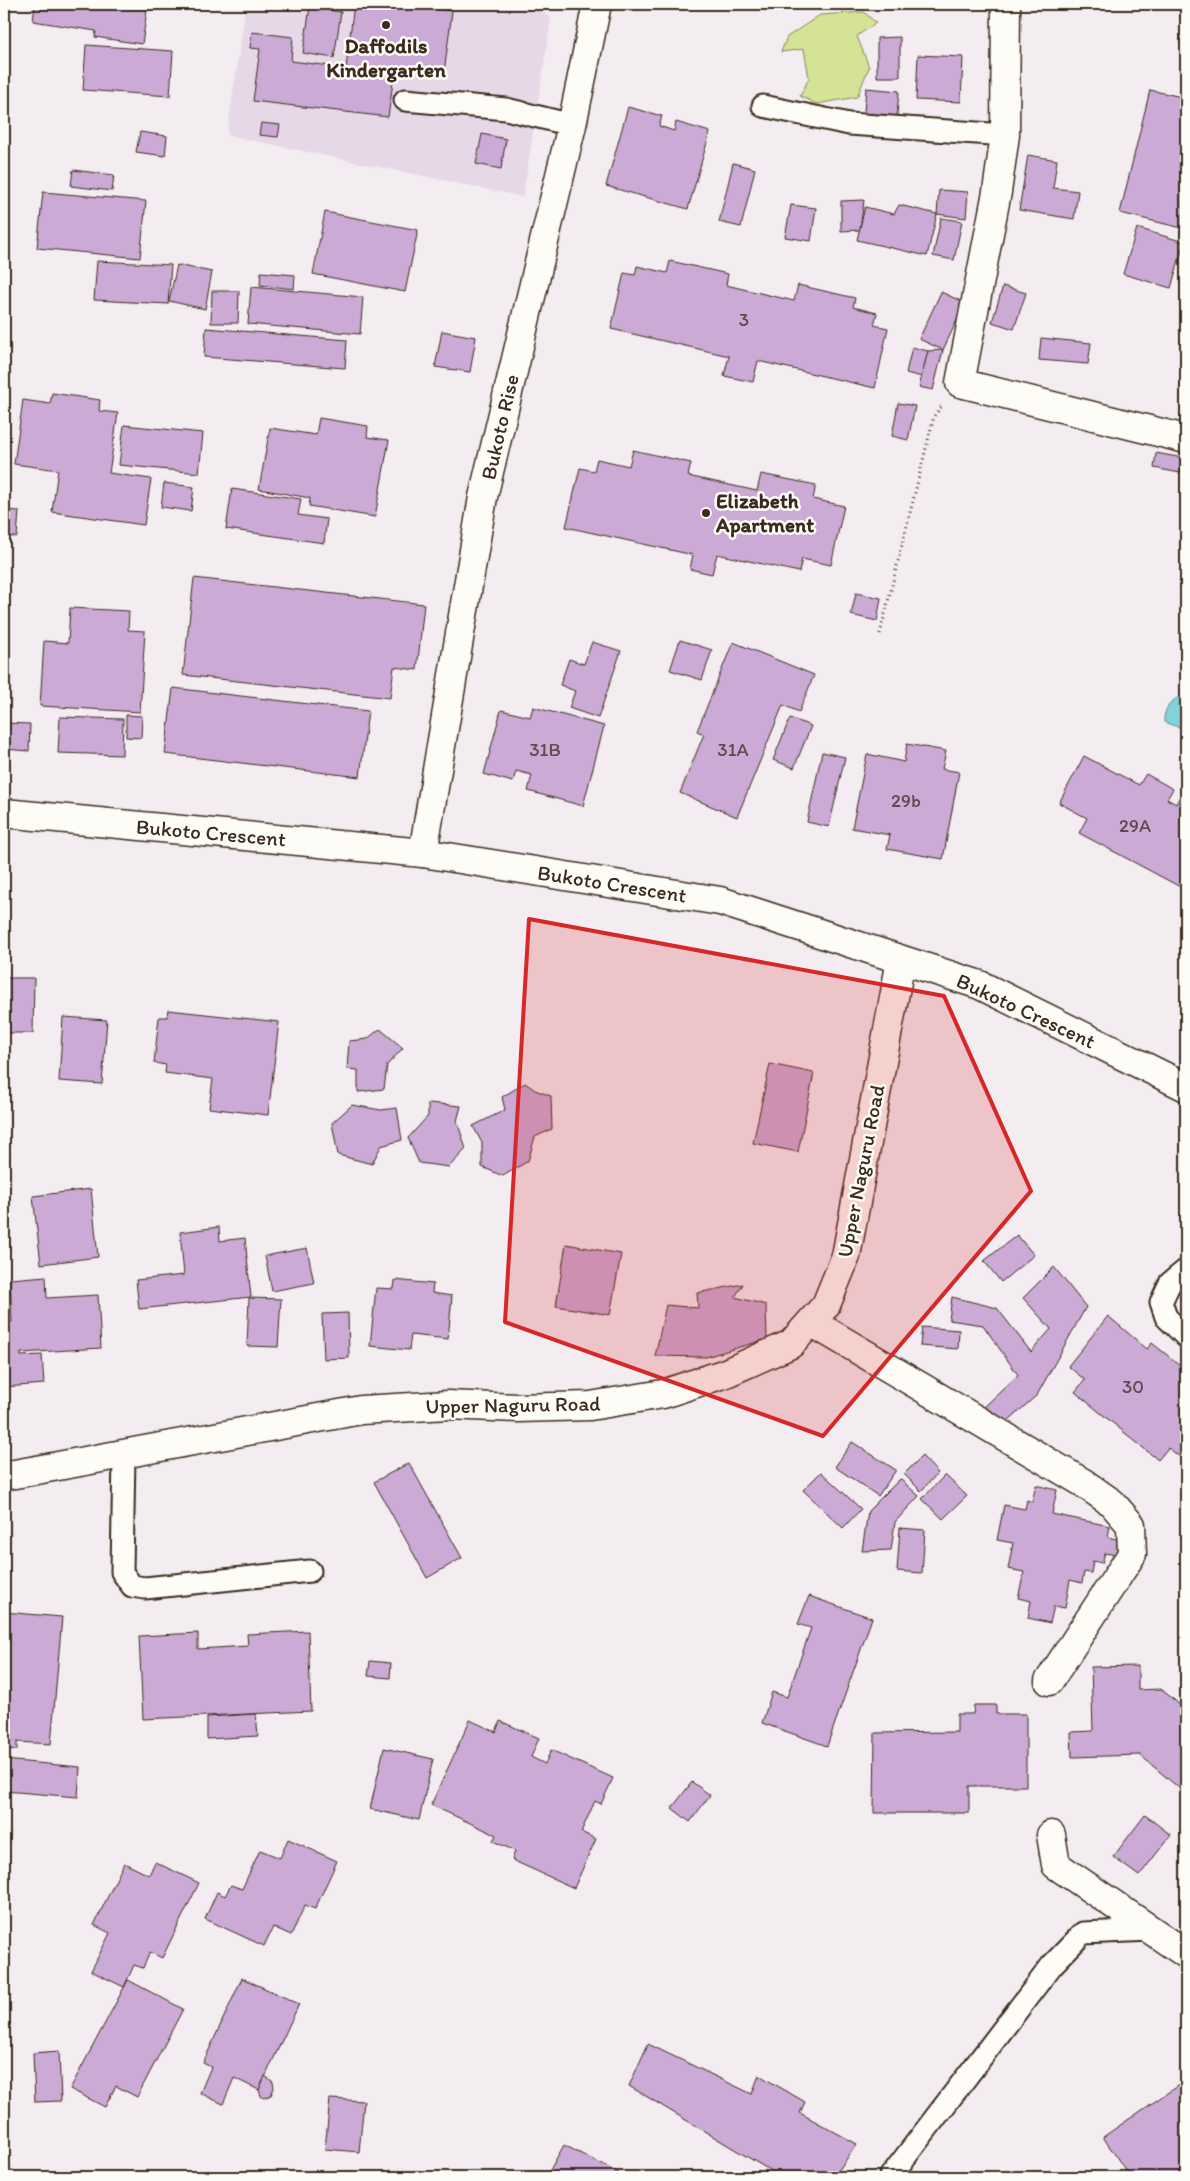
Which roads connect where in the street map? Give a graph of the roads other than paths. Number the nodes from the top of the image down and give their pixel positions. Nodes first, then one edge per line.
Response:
1 (597, 4) edge
2 (1006, 4) edge
3 (405, 100) dead end
4 (763, 106) dead end
5 (572, 125) junction
6 (1005, 135) junction
7 (1186, 439) edge
8 (4, 813) edge
9 (422, 853) junction
10 (901, 960) junction
11 (1186, 1087) edge
12 (1186, 1270) edge
13 (811, 1322) junction
14 (1186, 1337) edge
15 (124, 1455) junction
16 (4, 1476) edge
17 (310, 1571) dead end
18 (1049, 1680) dead end
19 (1051, 1835) dead end
20 (1151, 1930) junction
21 (1186, 1954) edge
22 (890, 2177) edge

1 - 5 street, Bukoto Rise
2 - 6 street
3 - 5 lane
4 - 6 lane
5 - 9 street, Bukoto Rise
6 - 7 street
8 - 9 street, Bukoto Crescent
9 - 10 street, Bukoto Crescent
10 - 11 street, Bukoto Crescent
10 - 13 street, Upper Naguru Road
12 - 14 lane
13 - 15 street, Upper Naguru Road
13 - 18 street
15 - 16 street, Upper Naguru Road
15 - 17 lane
19 - 20 street
20 - 21 street
20 - 22 lane

